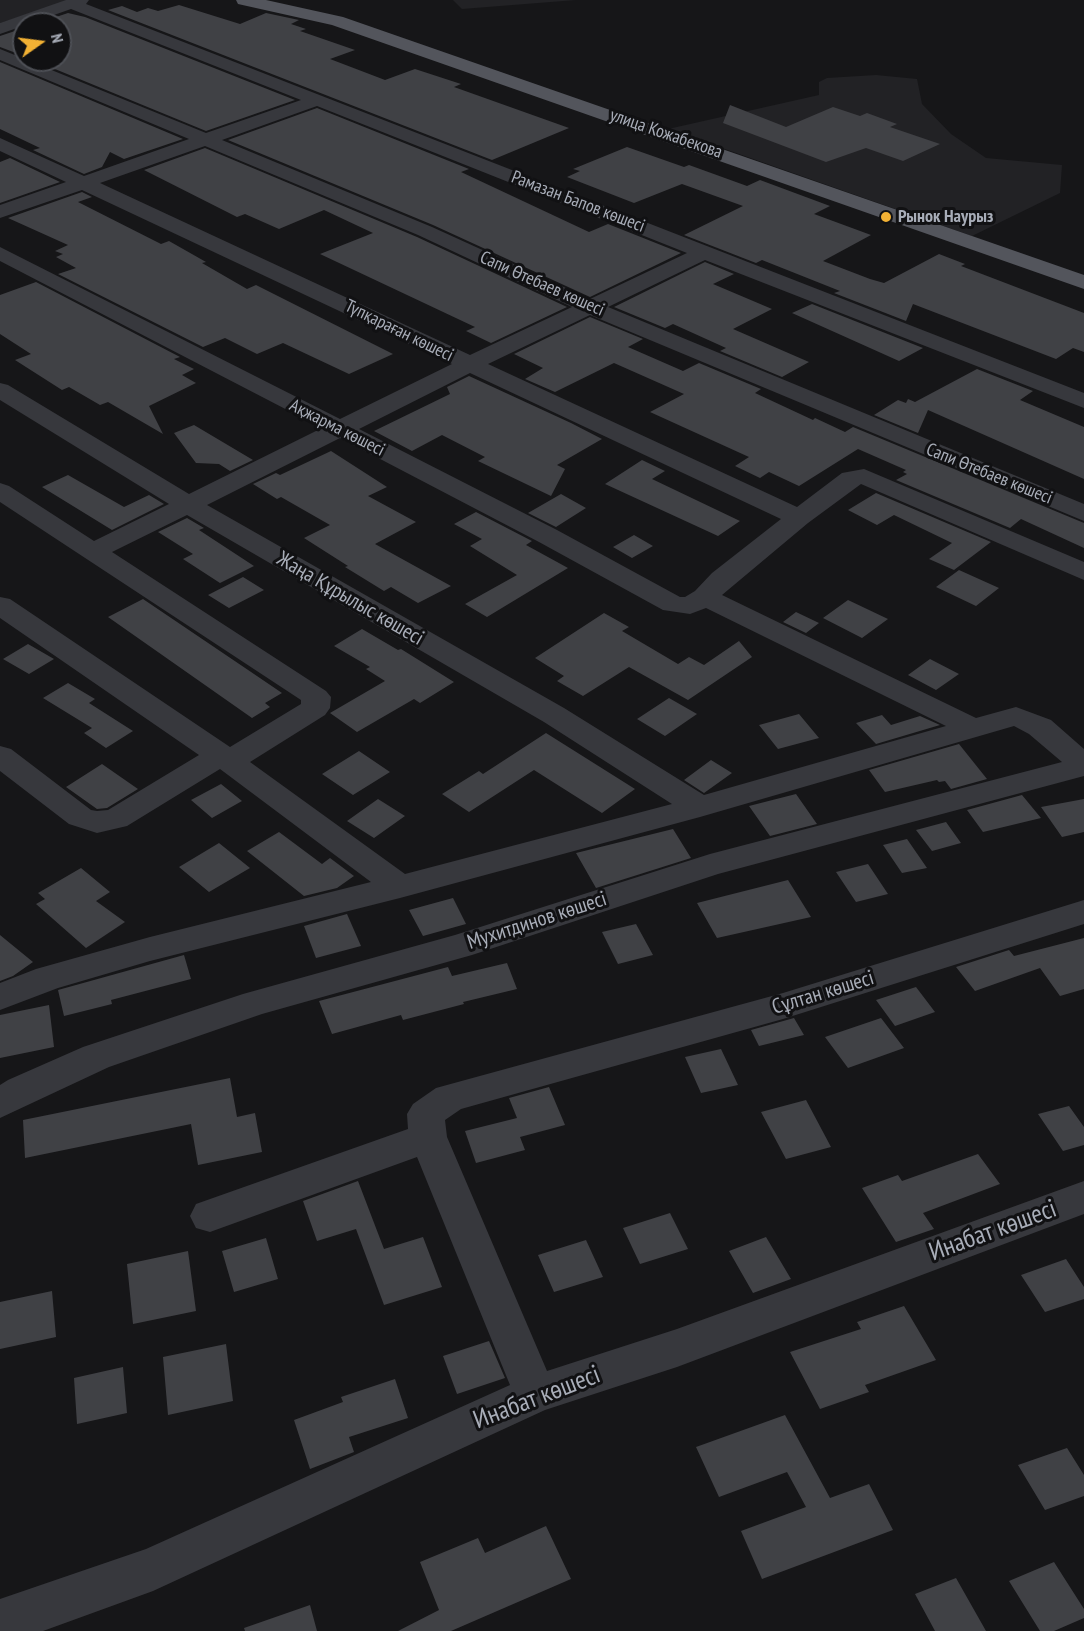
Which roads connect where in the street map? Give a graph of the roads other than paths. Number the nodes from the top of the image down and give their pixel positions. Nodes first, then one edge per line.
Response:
1 (244, 0) edge
2 (76, 2) edge
3 (0, 29) edge
4 (0, 54) edge
5 (318, 100) junction
6 (203, 139) junction
7 (0, 144) edge
8 (82, 182) junction
9 (0, 212) edge
10 (705, 252) junction
11 (0, 253) edge
12 (1084, 282) edge
13 (590, 307) junction
14 (468, 365) junction
15 (0, 390) edge
16 (1084, 401) edge
17 (339, 429) junction
18 (0, 491) edge
19 (187, 503) junction
20 (1084, 513) edge
21 (798, 518) junction
22 (92, 552) junction
23 (1084, 573) edge
24 (705, 597) junction
25 (0, 605) edge
26 (975, 729) junction
27 (0, 756) edge
28 (225, 758) junction
29 (1084, 766) edge
30 (700, 807) junction
31 (400, 887) junction
32 (1084, 912) edge
33 (0, 997) edge
34 (0, 1103) edge
35 (428, 1137) junction
36 (1084, 1197) edge
37 (210, 1216) dead end
38 (535, 1394) junction
39 (0, 1623) edge

1 - 12 main road, улица Кожабекова
2 - 3 street
2 - 5 street, Рамазан Бапов көшесі
4 - 6 street, Сапи Өтебаев көшесі
5 - 6 street
5 - 10 street, Рамазан Бапов көшесі
6 - 8 street
6 - 13 street, Сапи Өтебаев көшесі
7 - 8 street, Түпқараған көшесі
8 - 9 street
8 - 14 street, Түпқараған көшесі
10 - 13 street
10 - 16 street, Рамазан Бапов көшесі
11 - 17 street, Ақжарма көшесі
13 - 14 street
13 - 20 street, Сапи Өтебаев көшесі
14 - 17 street
14 - 21 street, Түпқараған көшесі
15 - 19 street, Жаңа Құрылыс көшесі
17 - 19 street
17 - 24 street, Ақжарма көшесі
18 - 22 street
19 - 22 street
19 - 30 street, Жаңа Құрылыс көшесі
21 - 23 street
21 - 24 street
22 - 28 street
24 - 26 street
25 - 28 street
26 - 29 street
26 - 30 street
27 - 28 street
28 - 31 street
29 - 34 street, Мухитдинов көшесі
30 - 31 street
31 - 33 street
32 - 35 street, Сұлтан көшесі
35 - 37 street
35 - 38 street
36 - 38 street, Инабат көшесі
38 - 39 street, Инабат көшесі

